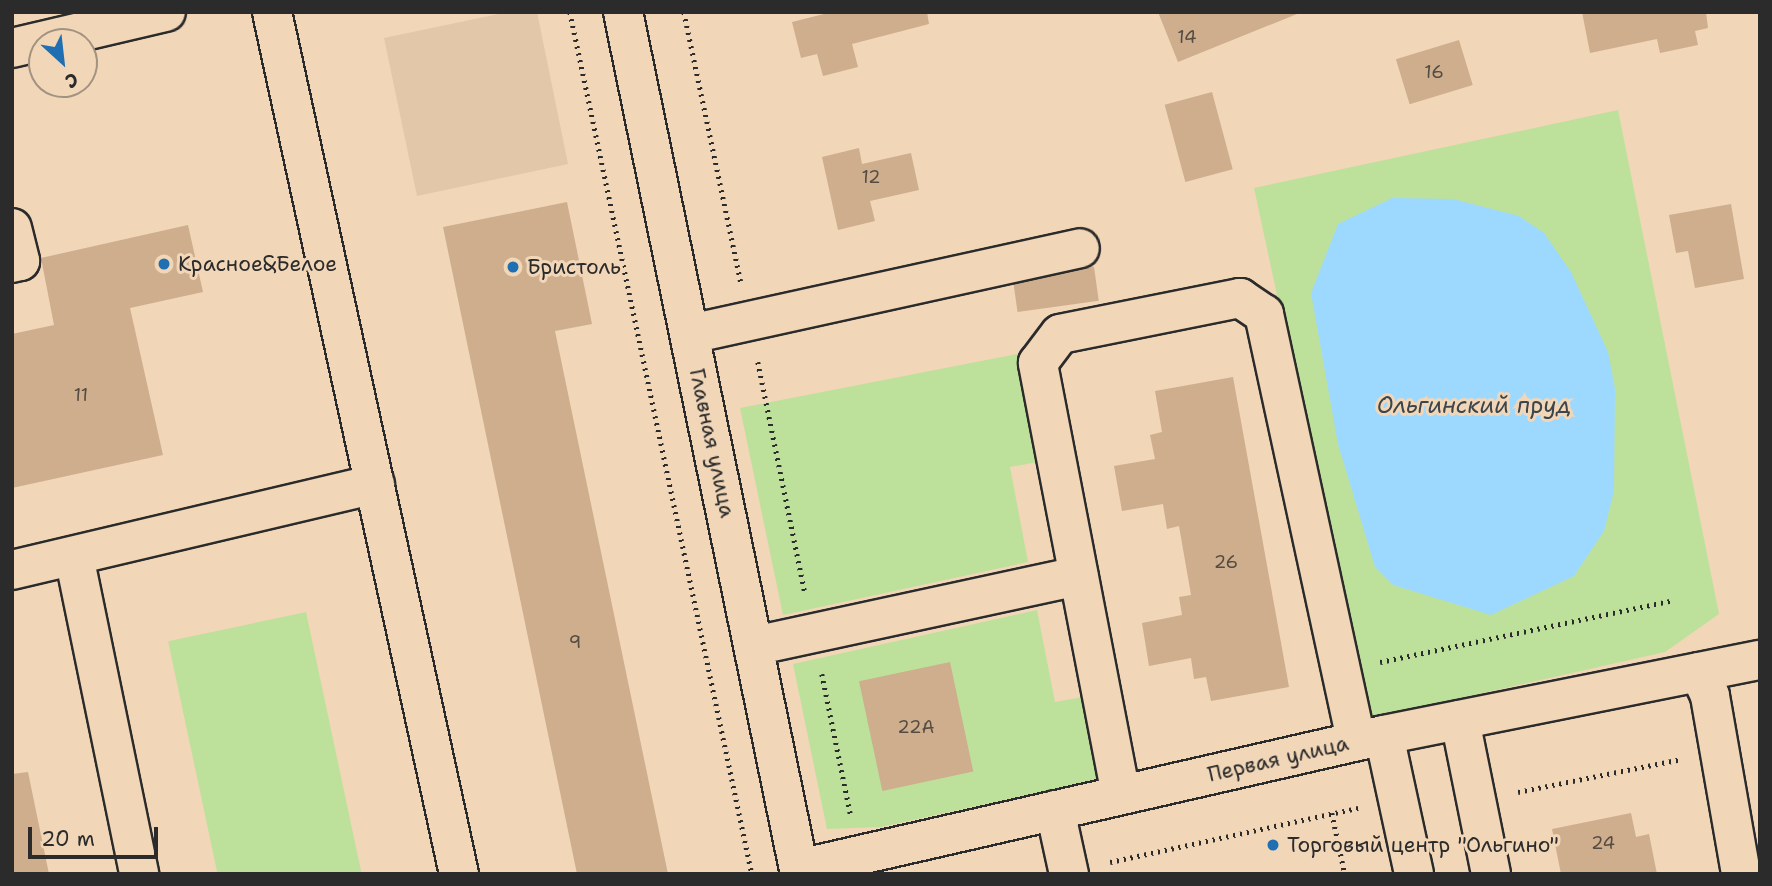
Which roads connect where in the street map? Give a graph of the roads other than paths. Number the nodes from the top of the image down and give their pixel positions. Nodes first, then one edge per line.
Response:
1 (166, 12) edge
2 (272, 12) edge
3 (623, 12) edge
4 (12, 48) edge
5 (12, 228) edge
6 (1080, 248) dead end
7 (12, 263) edge
8 (690, 334) junction
9 (375, 484) junction
10 (74, 555) junction
11 (12, 570) edge
12 (1079, 576) junction
13 (754, 646) junction
14 (1760, 660) edge
15 (1699, 672) junction
16 (1460, 720) junction
17 (1370, 738) junction
18 (1121, 795) junction
19 (1055, 810) junction
20 (800, 871) edge
21 (139, 874) edge
22 (459, 874) edge
23 (1069, 874) edge
24 (1414, 874) edge
25 (1492, 874) edge
26 (1741, 874) edge

1 - 4 street
2 - 9 street
3 - 8 street, Главная улица
5 - 7 street
6 - 8 street
8 - 13 street, Главная улица
9 - 10 street
9 - 22 street
10 - 11 street
10 - 21 street
12 - 13 street
12 - 17 street
12 - 18 street
13 - 20 street, Главная улица
14 - 15 street, Первая улица
15 - 16 street, Первая улица
15 - 26 street
16 - 17 street, Первая улица
16 - 25 street
17 - 18 street, Первая улица
17 - 24 street
18 - 19 street, Первая улица
19 - 20 street, Первая улица
19 - 23 street

